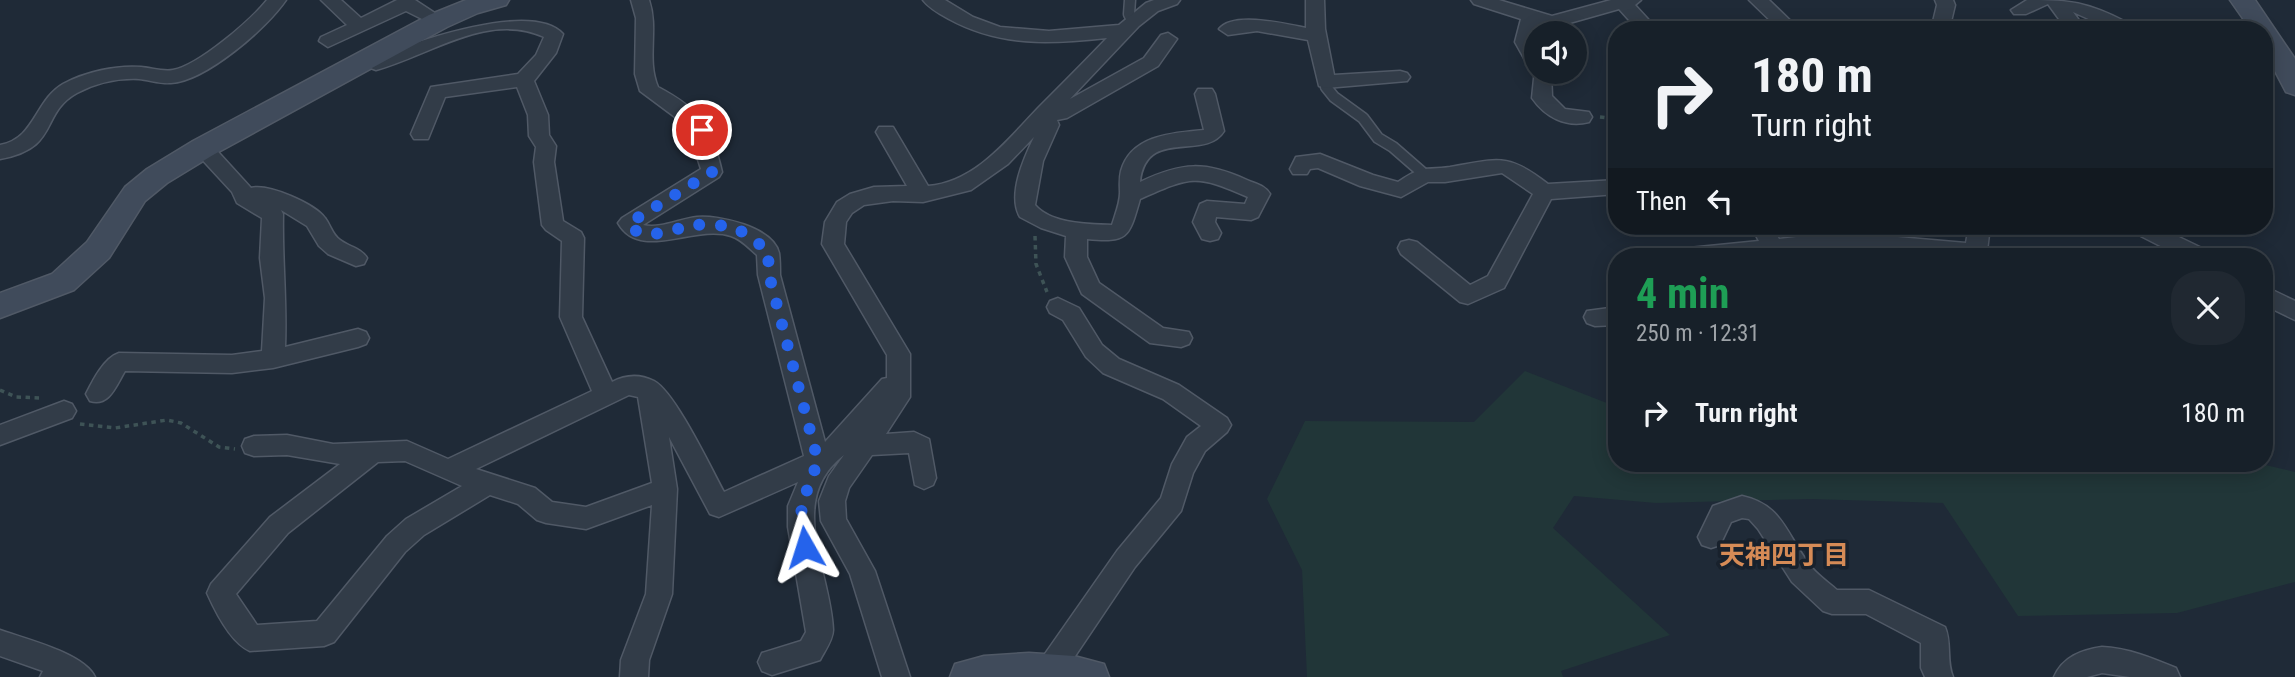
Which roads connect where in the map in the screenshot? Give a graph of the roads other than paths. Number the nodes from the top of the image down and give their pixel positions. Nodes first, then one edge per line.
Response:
1 (277, 0) edge
2 (330, 0) edge
3 (497, 0) edge
4 (640, 0) edge
5 (932, 0) edge
6 (1130, 0) edge
7 (1171, 0) edge
8 (1315, 0) edge
9 (1758, 0) edge
10 (1944, 0) edge
11 (2242, 0) edge
12 (1490, 1) edge
13 (1625, 1) edge
14 (2052, 1) edge
15 (406, 2) edge
16 (2020, 9) dead end
17 (1531, 16) junction
18 (438, 21) junction
19 (1530, 21) edge
20 (1642, 21) edge
21 (1781, 21) edge
22 (1942, 21) edge
23 (2069, 21) edge
24 (2110, 21) edge
25 (2257, 21) edge
26 (359, 26) junction
27 (1129, 27) junction
28 (1228, 29) dead end
29 (1318, 36) junction
30 (1168, 39) dead end
31 (328, 41) dead end
32 (2273, 47) edge
33 (368, 61) junction
34 (1400, 77) dead end
35 (524, 80) junction
36 (1326, 82) junction
37 (1542, 84) edge
38 (2295, 86) edge
39 (1205, 94) dead end
40 (1045, 113) junction
41 (1582, 117) dead end
42 (886, 132) dead end
43 (421, 134) dead end
44 (203, 148) junction
45 (0, 152) edge
46 (1300, 169) dead end
47 (1424, 174) junction
48 (1608, 184) edge
49 (241, 189) junction
50 (1544, 192) junction
51 (923, 195) junction
52 (1131, 195) junction
53 (1077, 232) junction
54 (1209, 233) dead end
55 (2156, 235) edge
56 (1409, 248) dead end
57 (1797, 248) edge
58 (1911, 248) edge
59 (2182, 248) edge
60 (356, 258) dead end
61 (2273, 298) edge
62 (0, 306) edge
63 (1058, 307) road end
64 (2295, 311) edge
65 (358, 338) dead end
66 (1181, 338) dead end
67 (273, 359) junction
68 (900, 375) junction
69 (649, 390) junction
70 (99, 394) dead end
71 (606, 395) junction
72 (64, 411) road end
73 (0, 435) edge
74 (866, 445) junction
75 (254, 446) road end
76 (371, 454) junction
77 (818, 461) junction
78 (447, 471) junction
79 (924, 478) dead end
80 (488, 484) junction
81 (665, 489) junction
82 (1711, 537) dead end
83 (0, 643) edge
84 (772, 662) dead end
85 (1050, 670) junction
86 (66, 673) edge
87 (634, 677) edge
88 (896, 677) edge
89 (969, 677) edge
90 (1090, 677) edge
91 (1939, 677) edge
92 (2068, 677) edge
93 (2166, 677) edge

1 - 45 street
2 - 26 street
3 - 18 street
4 - 77 street
5 - 27 street
6 - 27 lane
7 - 27 street
8 - 29 street
9 - 21 street
10 - 22 street
11 - 25 street
12 - 17 street
13 - 17 street
13 - 20 street
14 - 16 street
14 - 23 street
14 - 24 street
15 - 18 street
15 - 26 street
17 - 19 street
18 - 33 street
26 - 31 street
27 - 40 street
28 - 29 street
29 - 36 street
30 - 40 street
32 - 38 street
33 - 35 street
33 - 44 street
34 - 36 street
35 - 43 street
35 - 71 street
36 - 47 lane
37 - 41 street
39 - 52 street
40 - 51 street
40 - 53 street
42 - 51 street
44 - 49 street
44 - 62 street
46 - 47 street
47 - 50 street
48 - 50 street
49 - 60 street
49 - 67 street
50 - 56 street
51 - 68 street
52 - 53 street
52 - 54 street
53 - 66 street
55 - 59 street
57 - 58 street
61 - 64 street
63 - 85 street
65 - 67 street
67 - 70 street
68 - 74 street
68 - 77 street
69 - 71 street
69 - 77 street
69 - 81 street
71 - 78 street
72 - 73 street
74 - 79 street
74 - 88 street
75 - 76 street
76 - 78 street
76 - 80 street
77 - 84 street
78 - 80 street
80 - 81 street
81 - 87 street
82 - 91 street
83 - 86 street
85 - 89 street
85 - 90 street
92 - 93 street

